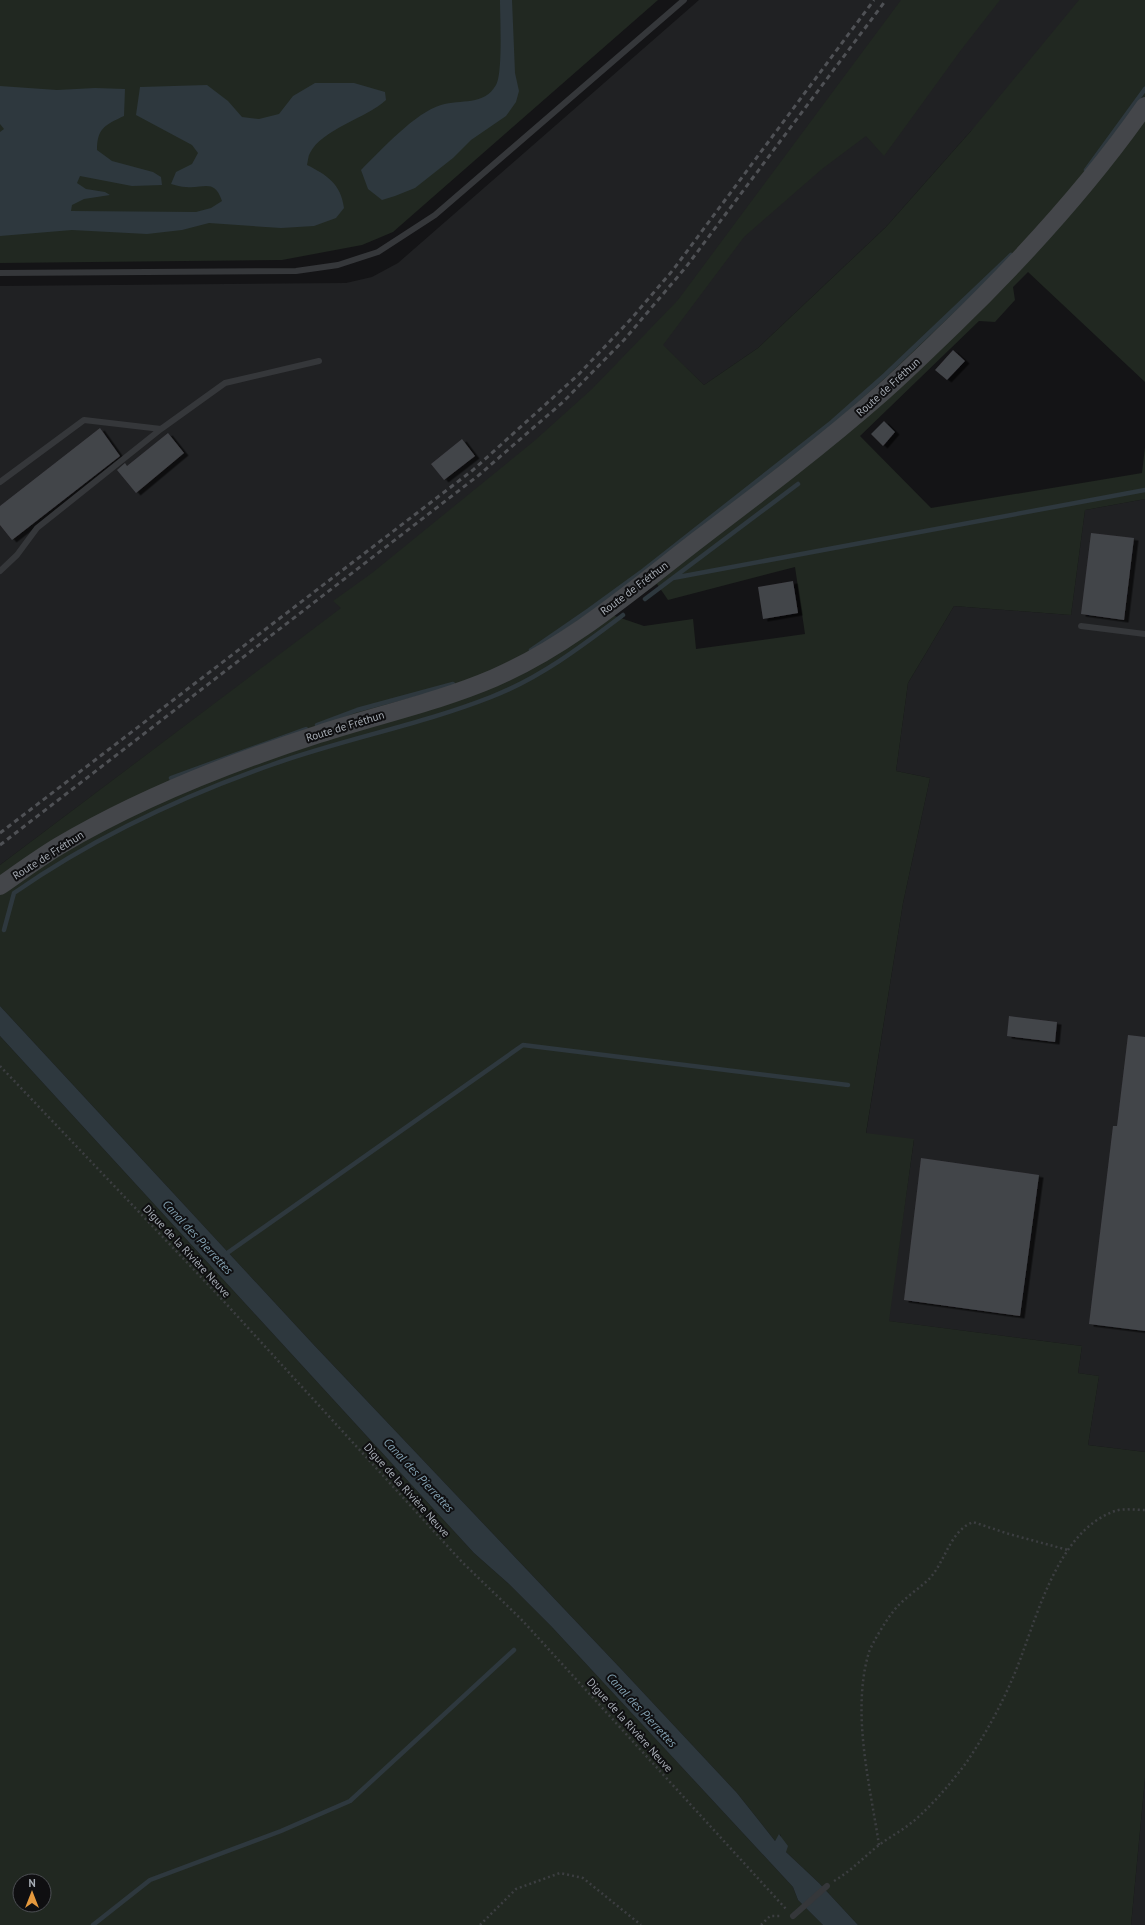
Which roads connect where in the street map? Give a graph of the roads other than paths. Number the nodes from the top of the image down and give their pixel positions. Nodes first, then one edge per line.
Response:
1 (684, 0) edge
2 (1145, 106) edge
3 (0, 273) edge
4 (318, 361) dead end
5 (160, 429) junction
6 (0, 482) edge
7 (1, 569) edge
8 (1081, 626) dead end
9 (1145, 634) edge
10 (0, 886) edge
11 (827, 1886) road end
12 (793, 1916) road end

1 - 3 lane
2 - 10 street, Route de Fréthun
4 - 5 lane
5 - 6 lane
5 - 7 lane
8 - 9 lane
11 - 12 lane

